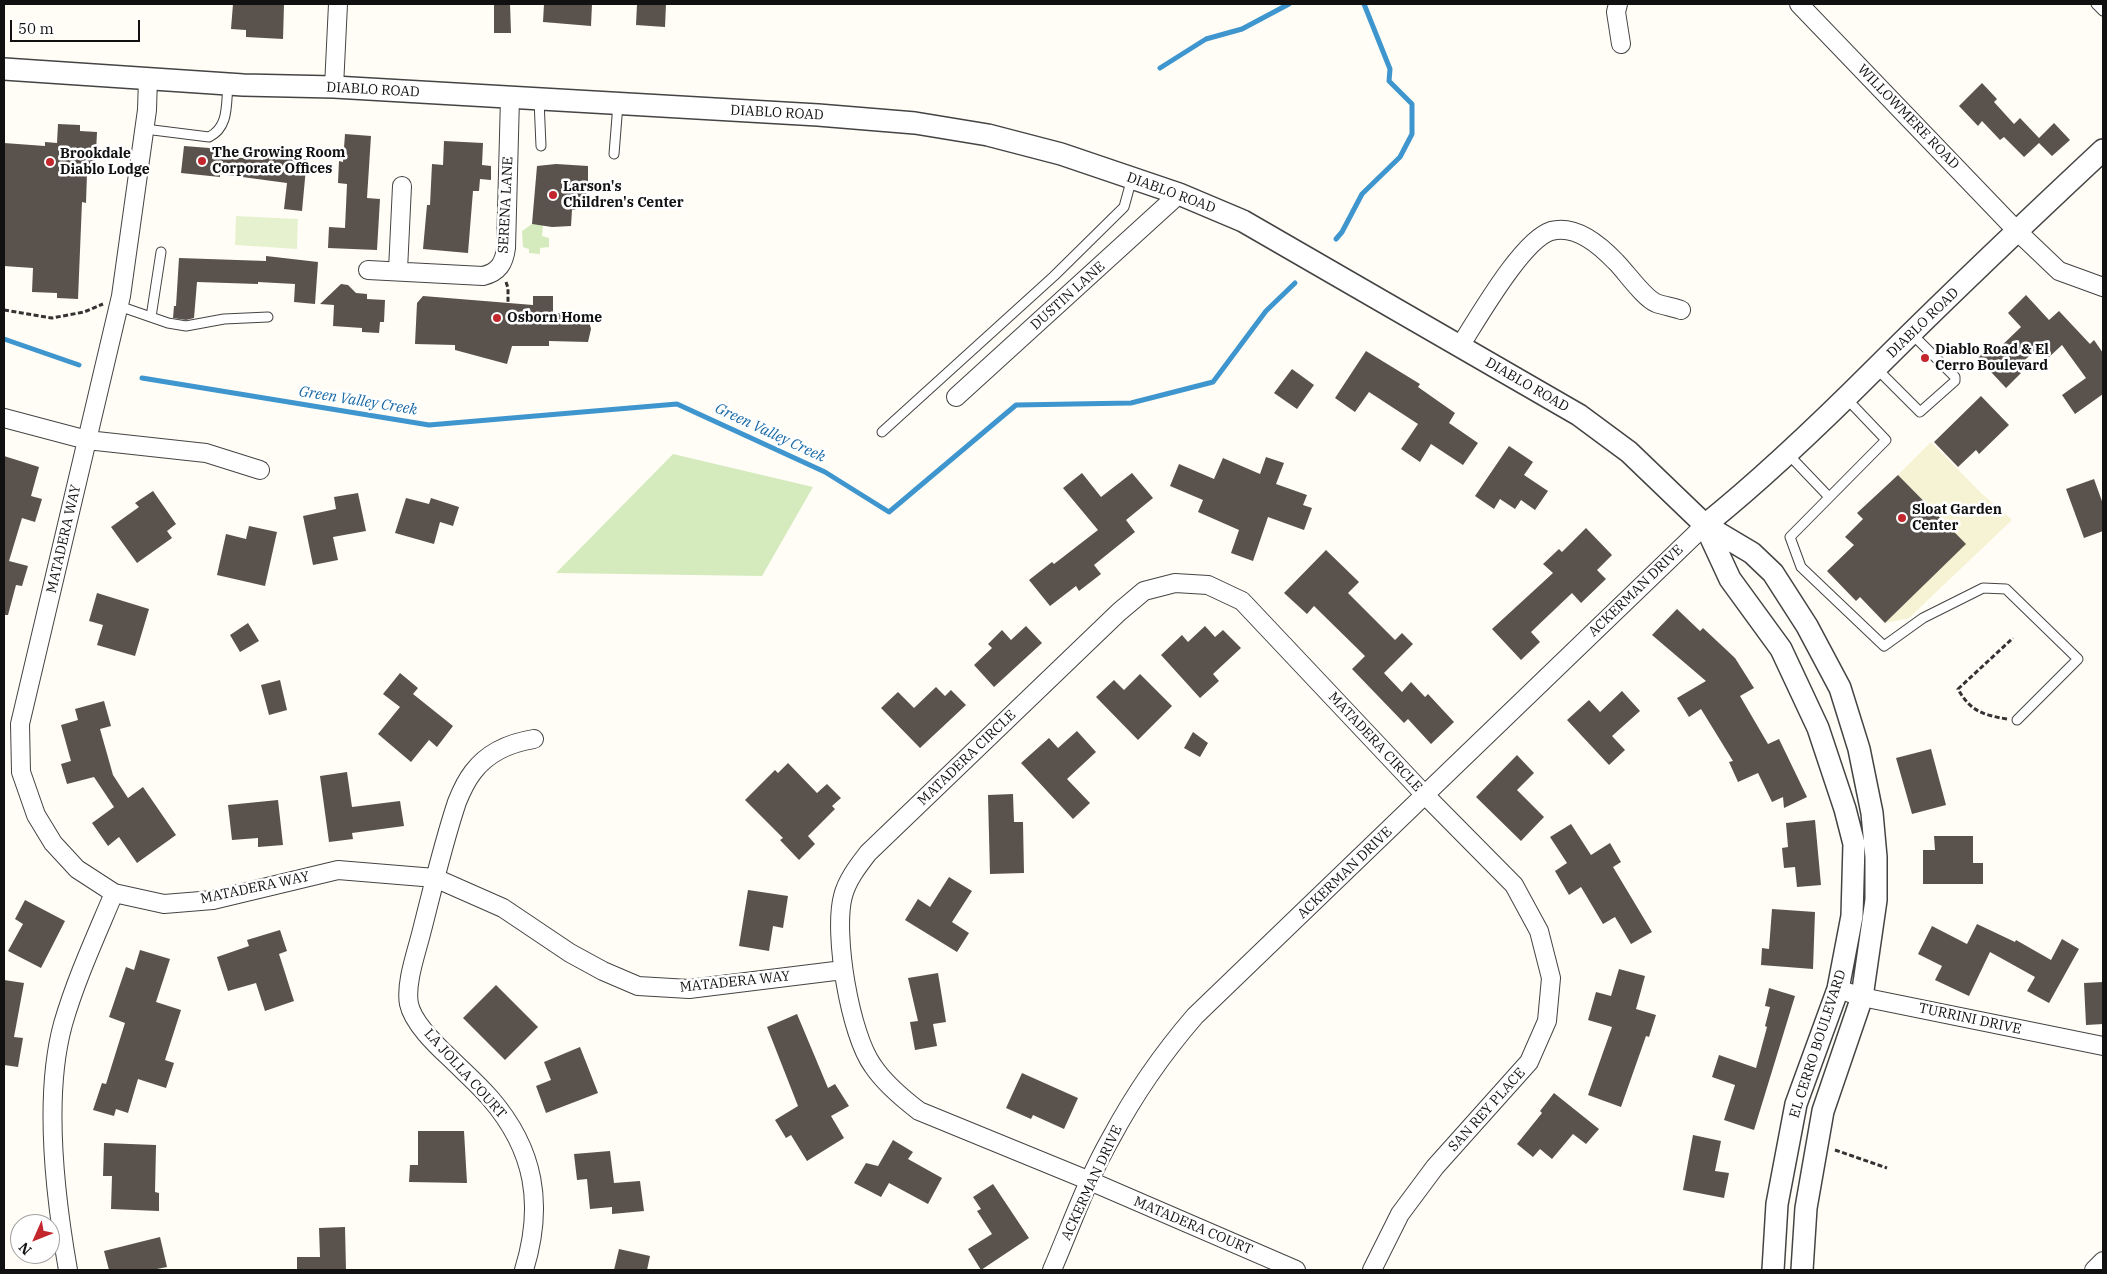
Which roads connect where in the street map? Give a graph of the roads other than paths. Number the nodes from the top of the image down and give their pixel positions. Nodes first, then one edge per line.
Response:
1 (338, 4) edge
2 (1618, 4) edge
3 (1800, 4) edge
4 (2096, 4) edge
5 (2103, 11) edge
6 (1621, 44) dead end
7 (4, 69) edge
8 (148, 78) junction
9 (228, 84) junction
10 (334, 87) junction
11 (510, 98) junction
12 (539, 100) junction
13 (618, 104) junction
14 (145, 129) junction
15 (541, 146) dead end
16 (2103, 150) edge
17 (614, 154) dead end
18 (1132, 178) junction
19 (402, 186) dead end
20 (1179, 194) junction
21 (2017, 231) junction
22 (161, 252) dead end
23 (368, 270) dead end
24 (398, 270) junction
25 (2103, 287) edge
26 (119, 306) junction
27 (1681, 310) dead end
28 (151, 317) junction
29 (268, 317) dead end
30 (1912, 334) junction
31 (1460, 346) junction
32 (1876, 368) junction
33 (956, 397) dead end
34 (1846, 398) junction
35 (4, 418) edge
36 (882, 432) dead end
37 (87, 440) junction
38 (1786, 453) junction
39 (260, 470) dead end
40 (1829, 497) junction
41 (1705, 525) junction
42 (2017, 720) road end
43 (534, 739) dead end
44 (1425, 796) junction
45 (435, 878) junction
46 (114, 892) junction
47 (843, 970) junction
48 (1838, 989) junction
49 (1862, 997) junction
50 (2103, 1046) edge
51 (1090, 1181) junction
52 (2103, 1260) edge
53 (68, 1270) edge
54 (524, 1270) edge
55 (1052, 1270) edge
56 (1296, 1270) edge
57 (1372, 1270) edge
58 (1773, 1270) edge
59 (1802, 1270) edge
60 (2094, 1270) edge

1 - 10 street
2 - 6 street
3 - 21 street, WILLOWMERE ROAD
4 - 5 lane
7 - 8 street, DIABLO ROAD
8 - 9 street, DIABLO ROAD
8 - 14 street, MATADERA WAY
9 - 10 street, DIABLO ROAD
9 - 14 lane
10 - 11 street, DIABLO ROAD
11 - 12 street, DIABLO ROAD
11 - 24 street, SERENA LANE
12 - 13 street, DIABLO ROAD
12 - 15 lane
13 - 17 lane
13 - 18 street, DIABLO ROAD
14 - 26 street, MATADERA WAY
16 - 21 street, DIABLO ROAD
18 - 20 street, DIABLO ROAD
18 - 36 lane
19 - 24 street
20 - 31 street, DIABLO ROAD
20 - 33 street, DUSTIN LANE
21 - 25 street, WILLOWMERE ROAD
21 - 30 street, DIABLO ROAD
22 - 28 lane
23 - 24 street, SERENA LANE
26 - 28 lane
26 - 37 street, MATADERA WAY
27 - 31 street
28 - 29 lane
30 - 32 street, DIABLO ROAD
30 - 32 lane
31 - 41 street, DIABLO ROAD
32 - 34 street, DIABLO ROAD
34 - 38 street, DIABLO ROAD
34 - 40 lane
35 - 37 street
37 - 39 street
37 - 46 street, MATADERA WAY
38 - 40 lane
38 - 41 street, DIABLO ROAD
40 - 42 lane
41 - 44 street, ACKERMAN DRIVE
41 - 48 street, EL CERRO BOULEVARD
41 - 49 street, EL CERRO BOULEVARD
43 - 45 street, LA JOLLA COURT
44 - 47 street, MATADERA CIRCLE
44 - 51 street, ACKERMAN DRIVE
44 - 57 street, SAN REY PLACE
45 - 46 street, MATADERA WAY
45 - 47 street, MATADERA WAY
45 - 54 street, LA JOLLA COURT
46 - 53 street
47 - 51 street, MATADERA CIRCLE
48 - 49 street, TURRINI DRIVE
48 - 58 street, EL CERRO BOULEVARD
49 - 50 street, TURRINI DRIVE
49 - 59 street, EL CERRO BOULEVARD
51 - 55 street, ACKERMAN DRIVE
51 - 56 street, MATADERA COURT
52 - 60 street

